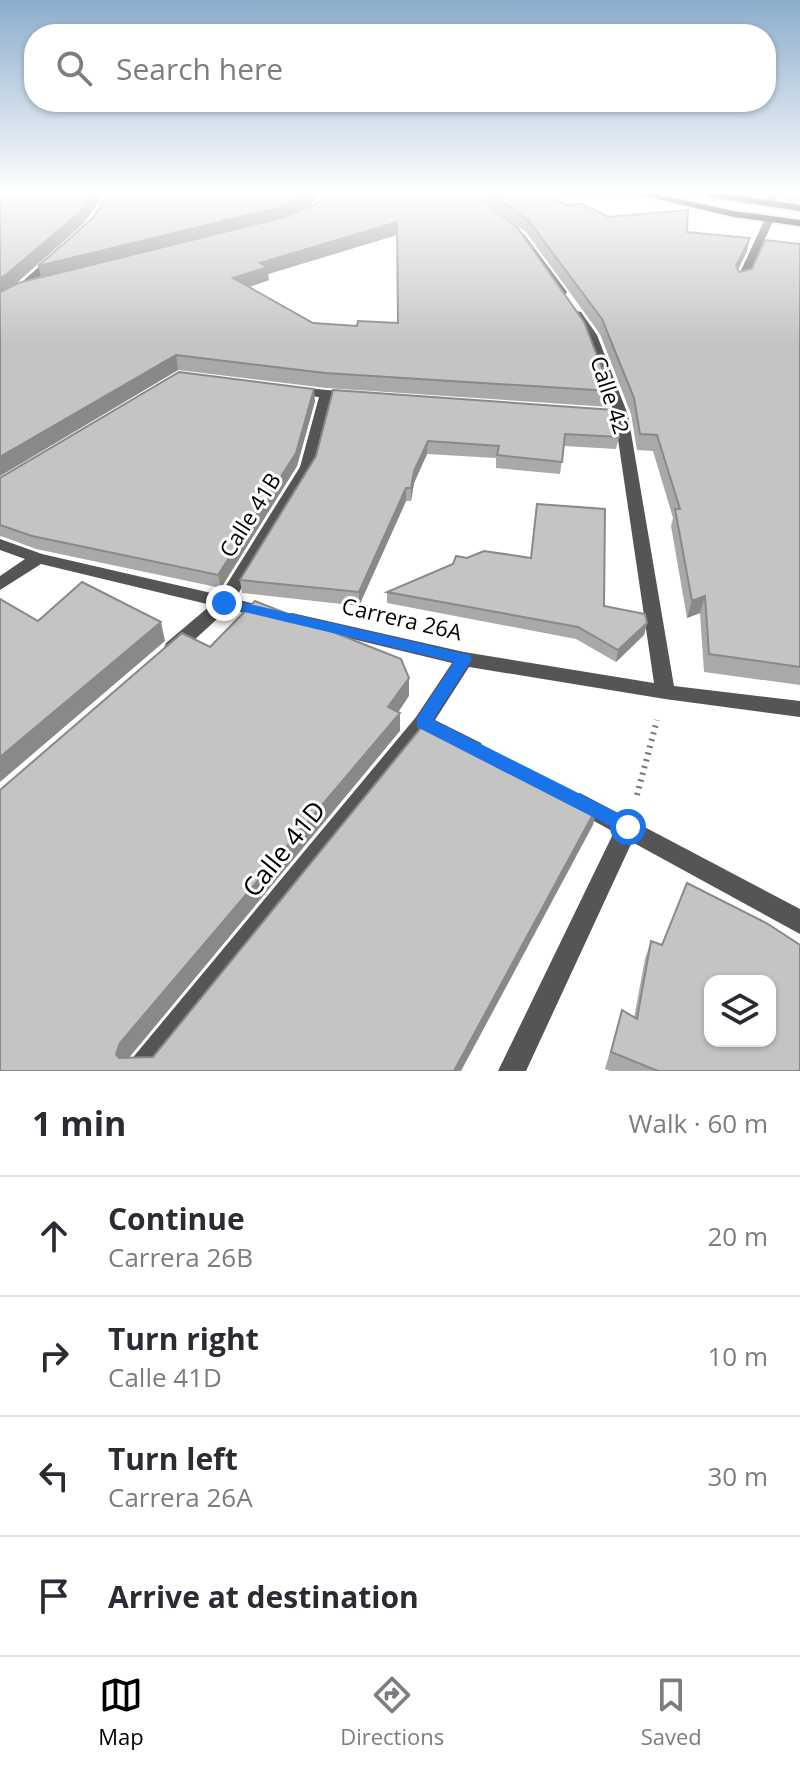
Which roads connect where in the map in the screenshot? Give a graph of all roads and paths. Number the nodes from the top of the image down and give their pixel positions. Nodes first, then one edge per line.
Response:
1 (528, 244) edge
2 (758, 244) edge
3 (69, 246) edge
4 (741, 281) edge
5 (38, 289) edge
6 (17, 292) junction
7 (0, 302) edge
8 (282, 389) edge
9 (326, 395) junction
10 (358, 397) edge
11 (575, 412) edge
12 (621, 415) junction
13 (0, 544) edge
14 (38, 558) junction
15 (0, 584) edge
16 (224, 603) junction
17 (464, 659) junction
18 (153, 665) edge
19 (665, 692) junction
20 (800, 709) edge
21 (423, 723) junction
22 (491, 757) edge
23 (560, 792) edge
24 (628, 827) junction
25 (800, 922) edge
26 (140, 1071) edge
27 (512, 1071) edge

1 - 12 street, Calle 42
2 - 4 street
3 - 6 street
5 - 6 street
6 - 7 street
8 - 9 street
9 - 10 street
9 - 16 street, Calle 41B
11 - 12 street
12 - 19 street, Calle 42
13 - 14 street, Carrera 26A
14 - 15 street
14 - 16 street, Carrera 26A
16 - 17 street, Carrera 26A
16 - 18 street, Calle 41B
17 - 19 street, Carrera 26A
17 - 21 street, Calle 41D
19 - 20 street, Carrera 26A
19 - 24 path
21 - 22 street
21 - 26 street, Calle 41D
23 - 24 street
24 - 25 street
24 - 27 street

